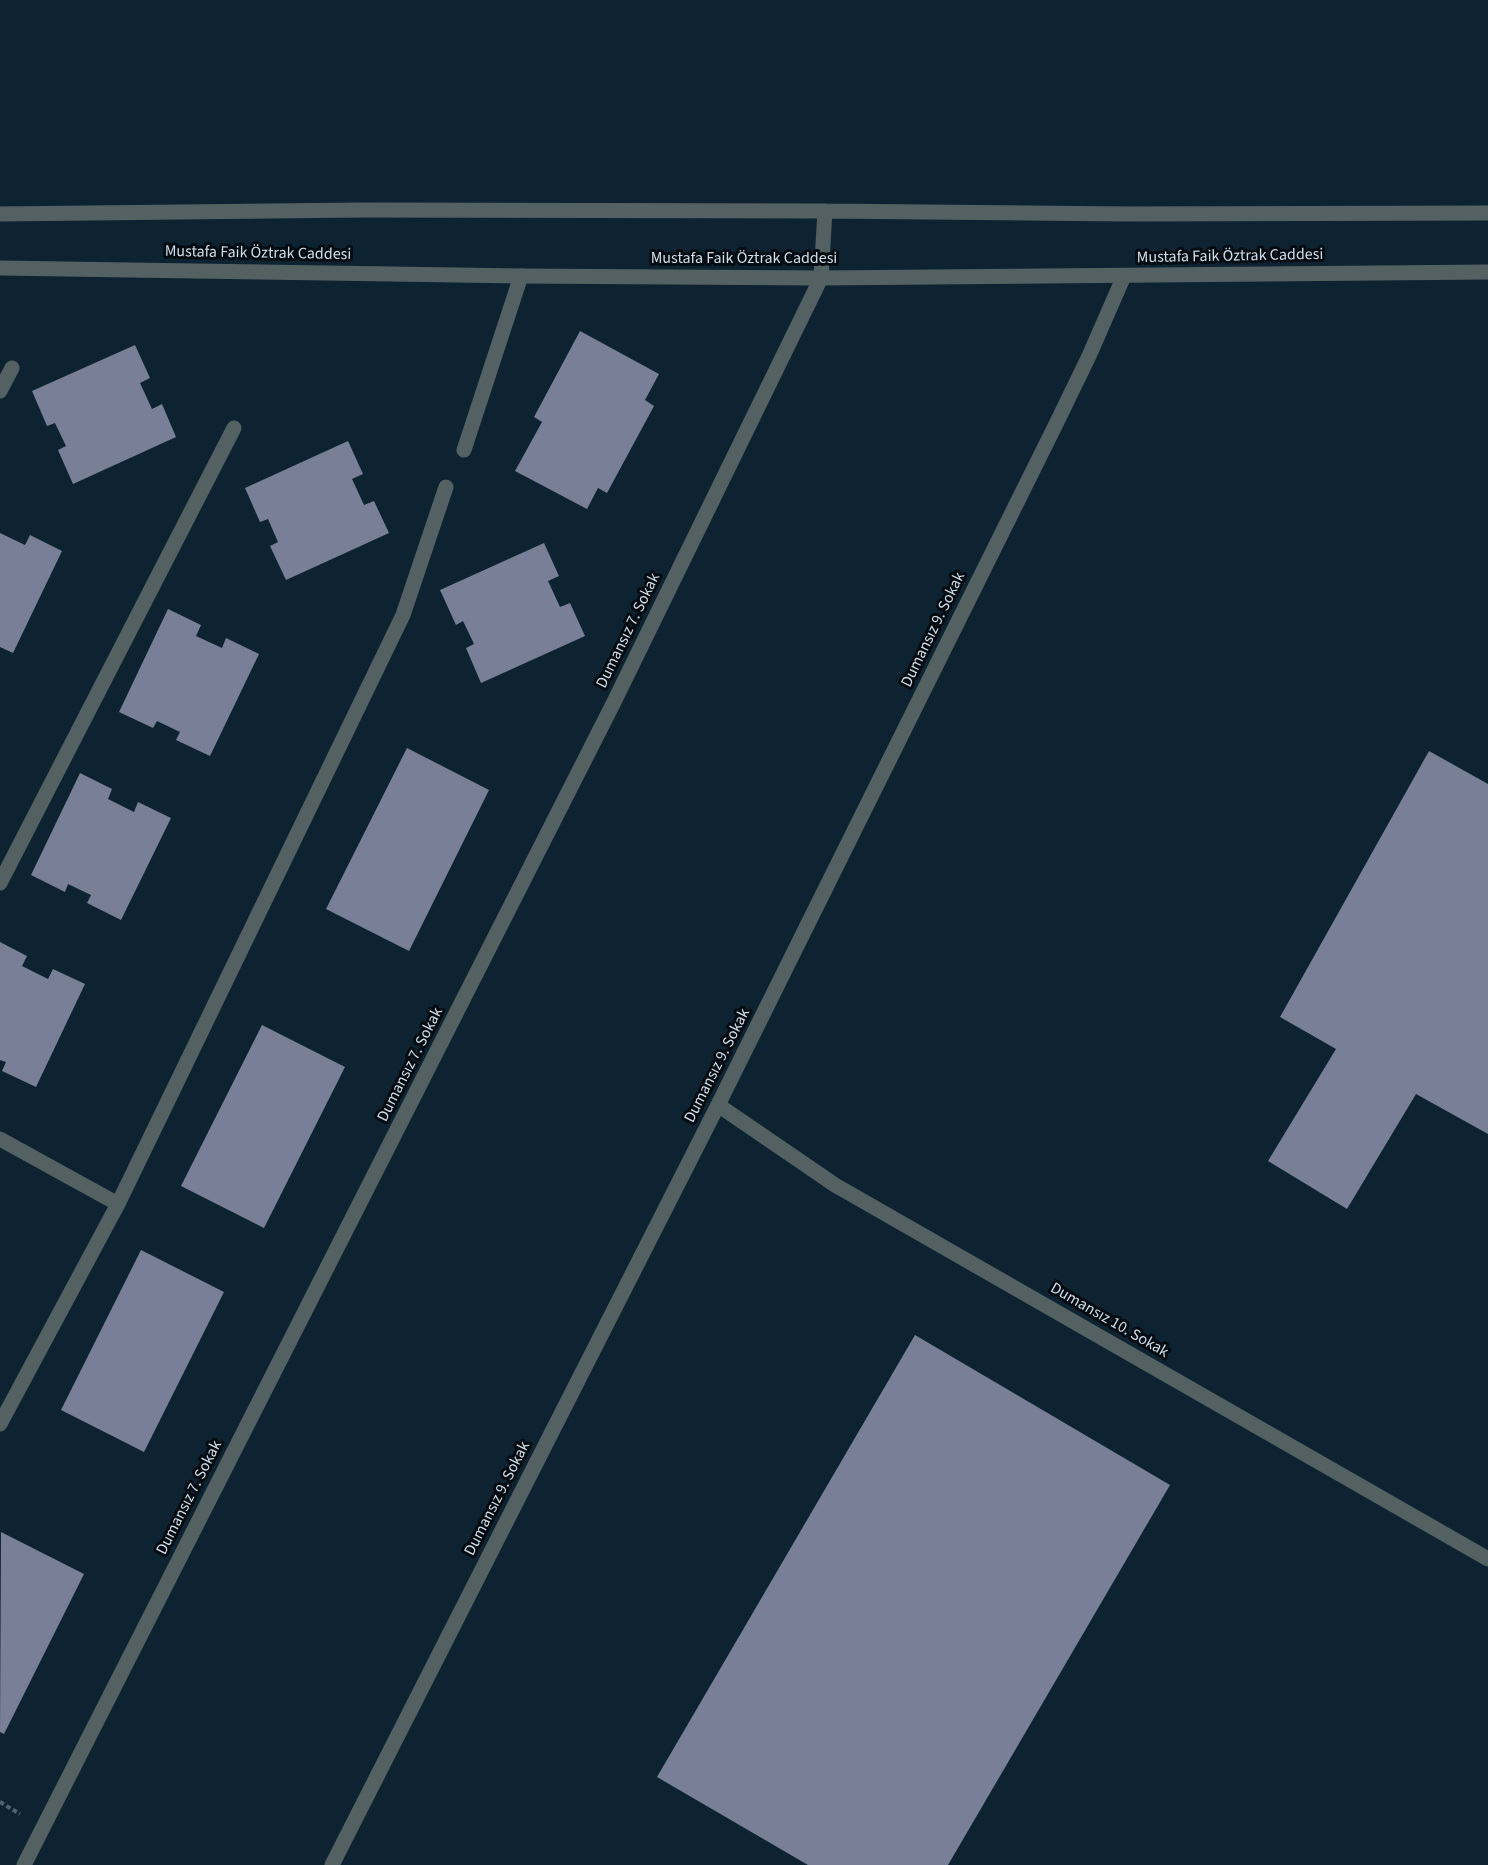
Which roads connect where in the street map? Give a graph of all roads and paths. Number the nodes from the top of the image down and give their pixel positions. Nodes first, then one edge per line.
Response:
1 (825, 211) junction
2 (1488, 213) edge
3 (0, 214) edge
4 (0, 268) edge
5 (1488, 272) edge
6 (521, 276) junction
7 (1124, 276) junction
8 (821, 278) junction
9 (12, 368) dead end
10 (0, 391) edge
11 (234, 428) dead end
12 (464, 450) dead end
13 (446, 487) dead end
14 (0, 883) edge
15 (718, 1105) junction
16 (0, 1139) edge
17 (118, 1204) junction
18 (0, 1424) edge
19 (1488, 1559) edge
20 (24, 1865) edge
21 (332, 1865) edge

1 - 2 street
1 - 3 street
1 - 8 street
4 - 6 street, Mustafa Faik Öztrak Caddesi
5 - 7 street, Mustafa Faik Öztrak Caddesi
6 - 8 street, Mustafa Faik Öztrak Caddesi
6 - 12 street
7 - 8 street, Mustafa Faik Öztrak Caddesi
7 - 15 street, Dumansız 9. Sokak
8 - 20 street, Dumansız 7. Sokak
9 - 10 street
11 - 14 street
13 - 17 street
15 - 19 street, Dumansız 10. Sokak
15 - 21 street, Dumansız 9. Sokak
16 - 17 street
17 - 18 street

